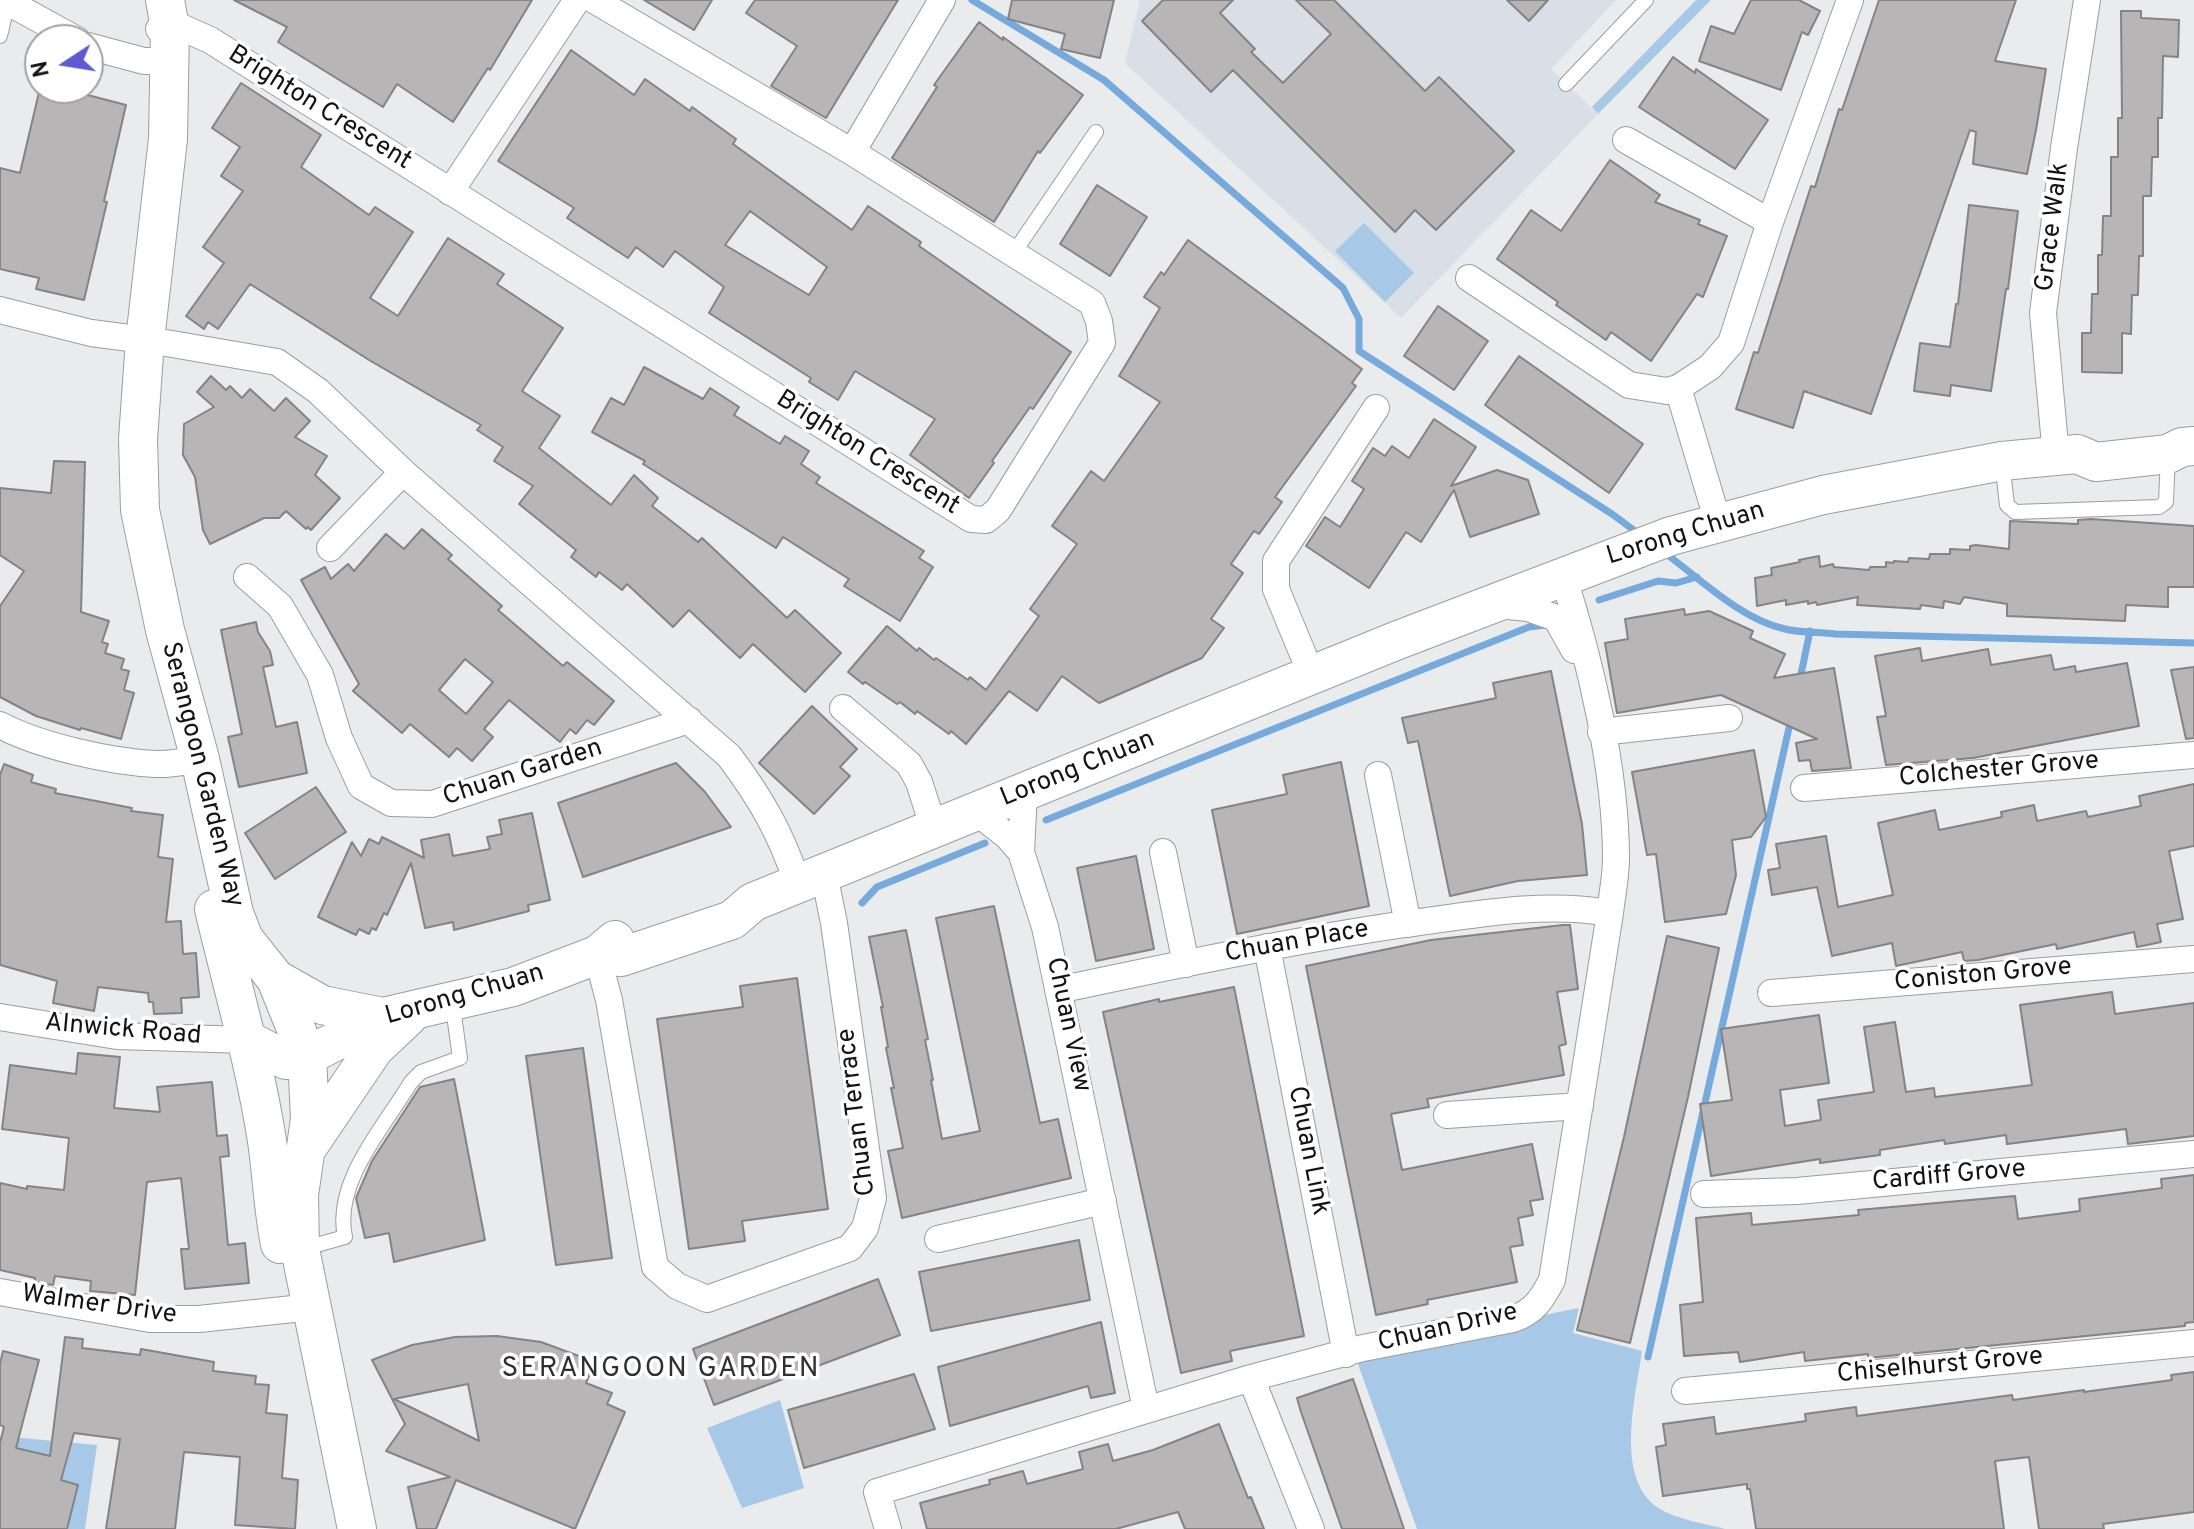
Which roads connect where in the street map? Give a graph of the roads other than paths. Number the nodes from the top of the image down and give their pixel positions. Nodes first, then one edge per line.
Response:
1 (577, 0) edge
2 (594, 0) edge
3 (1646, 0) edge
4 (1850, 0) edge
5 (2087, 0) edge
6 (4, 1) edge
7 (941, 3) edge
8 (47, 24) edge
9 (163, 30) edge
10 (0, 36) edge
11 (104, 43) edge
12 (1566, 84) dead end
13 (1096, 132) dead end
14 (1626, 140) dead end
15 (852, 152) junction
16 (450, 192) junction
17 (1770, 222) junction
18 (1013, 254) junction
19 (1469, 278) dead end
20 (0, 310) edge
21 (148, 341) junction
22 (1678, 388) junction
23 (1376, 408) dead end
24 (2178, 446) edge
25 (2066, 455) junction
26 (2002, 461) junction
27 (403, 472) junction
28 (1718, 522) junction
29 (330, 548) dead end
30 (1563, 576) junction
31 (247, 577) dead end
32 (1488, 605) junction
33 (1312, 676) junction
34 (1592, 685) junction
35 (843, 708) dead end
36 (1729, 718) dead end
37 (689, 720) junction
38 (0, 725) edge
39 (1601, 732) junction
40 (2194, 755) edge
41 (191, 760) junction
42 (1378, 775) dead end
43 (1804, 788) dead end
44 (1024, 792) junction
45 (975, 811) junction
46 (934, 829) junction
47 (1021, 852) junction
48 (1163, 852) dead end
49 (811, 879) junction
50 (1610, 913) junction
51 (1408, 924) junction
52 (1267, 947) junction
53 (597, 955) junction
54 (2194, 959) edge
55 (1186, 964) junction
56 (276, 979) junction
57 (1058, 990) junction
58 (1771, 993) dead end
59 (452, 1001) junction
60 (399, 1013) junction
61 (0, 1017) edge
62 (247, 1040) junction
63 (297, 1058) junction
64 (1580, 1106) junction
65 (1447, 1115) dead end
66 (267, 1141) junction
67 (305, 1150) junction
68 (2194, 1154) edge
69 (1704, 1194) dead end
70 (1103, 1201) junction
71 (938, 1239) dead end
72 (300, 1249) junction
73 (0, 1292) edge
74 (293, 1309) junction
75 (2194, 1343) edge
76 (1346, 1354) junction
77 (1251, 1378) junction
78 (1685, 1391) dead end
79 (1146, 1409) junction
80 (338, 1529) edge
81 (357, 1529) edge
82 (888, 1529) edge
83 (1311, 1529) edge

1 - 16 street
2 - 15 street, Brighton Crescent
3 - 12 lane
4 - 17 street
5 - 25 street, Grace Walk
6 - 8 street
6 - 10 lane
7 - 15 street
9 - 11 street, Brighton Crescent
9 - 16 street, Brighton Crescent
9 - 21 street, Serangoon Garden Way
13 - 18 lane
14 - 17 street
15 - 18 street, Brighton Crescent
16 - 18 street, Brighton Crescent
17 - 22 street
19 - 22 street
20 - 21 street
21 - 27 street
21 - 41 street, Serangoon Garden Way
22 - 28 street
23 - 33 street
24 - 25 street, Lorong Chuan
24 - 26 lane
25 - 26 street, Lorong Chuan
26 - 28 street, Lorong Chuan
27 - 29 street
27 - 37 street
28 - 30 street, Lorong Chuan
30 - 32 street, Lorong Chuan
30 - 34 street, Chuan Drive
31 - 37 street, Chuan Garden
32 - 33 street, Lorong Chuan
32 - 34 street
33 - 44 street, Lorong Chuan
34 - 39 street, Chuan Drive
35 - 46 street
36 - 39 street
37 - 49 street
38 - 41 street
39 - 50 street, Chuan Drive
40 - 43 street, Colchester Grove
41 - 56 street, Serangoon Garden Way
41 - 62 street, Serangoon Garden Way
42 - 51 street, Chuan Place
44 - 45 street, Lorong Chuan
44 - 47 street, Chuan View
45 - 46 street, Lorong Chuan
45 - 47 street, Chuan View
46 - 49 street, Lorong Chuan
47 - 57 street, Chuan View
48 - 55 street
49 - 53 street, Lorong Chuan
49 - 53 street, Chuan Terrace
50 - 51 street, Chuan Place
50 - 64 street, Chuan Drive
51 - 52 street, Chuan Place
52 - 55 street, Chuan Place
52 - 76 street, Chuan Link
53 - 59 street, Lorong Chuan
54 - 58 street, Coniston Grove
55 - 57 street, Chuan Place
56 - 60 street
56 - 63 street, Serangoon Garden Way
57 - 70 street, Chuan View
59 - 60 street, Lorong Chuan
59 - 72 lane
60 - 63 street, Lorong Chuan
60 - 67 street
61 - 62 street, Alnwick Road
62 - 63 street
62 - 66 street, Serangoon Garden Way
63 - 66 street
63 - 67 street, Serangoon Garden Way
64 - 65 street
64 - 76 street, Chuan Drive
66 - 74 street, Serangoon Garden Way
67 - 72 street, Serangoon Garden Way
68 - 69 street, Cardiff Grove
70 - 71 street
70 - 79 street, Chuan View
72 - 81 street, Serangoon Garden Way
73 - 74 street, Walmer Drive
74 - 80 street, Serangoon Garden Way
75 - 78 street, Chiselhurst Grove
76 - 77 street, Chuan Drive
77 - 79 street, Chuan Drive
77 - 83 street
79 - 82 street, Chuan Drive

